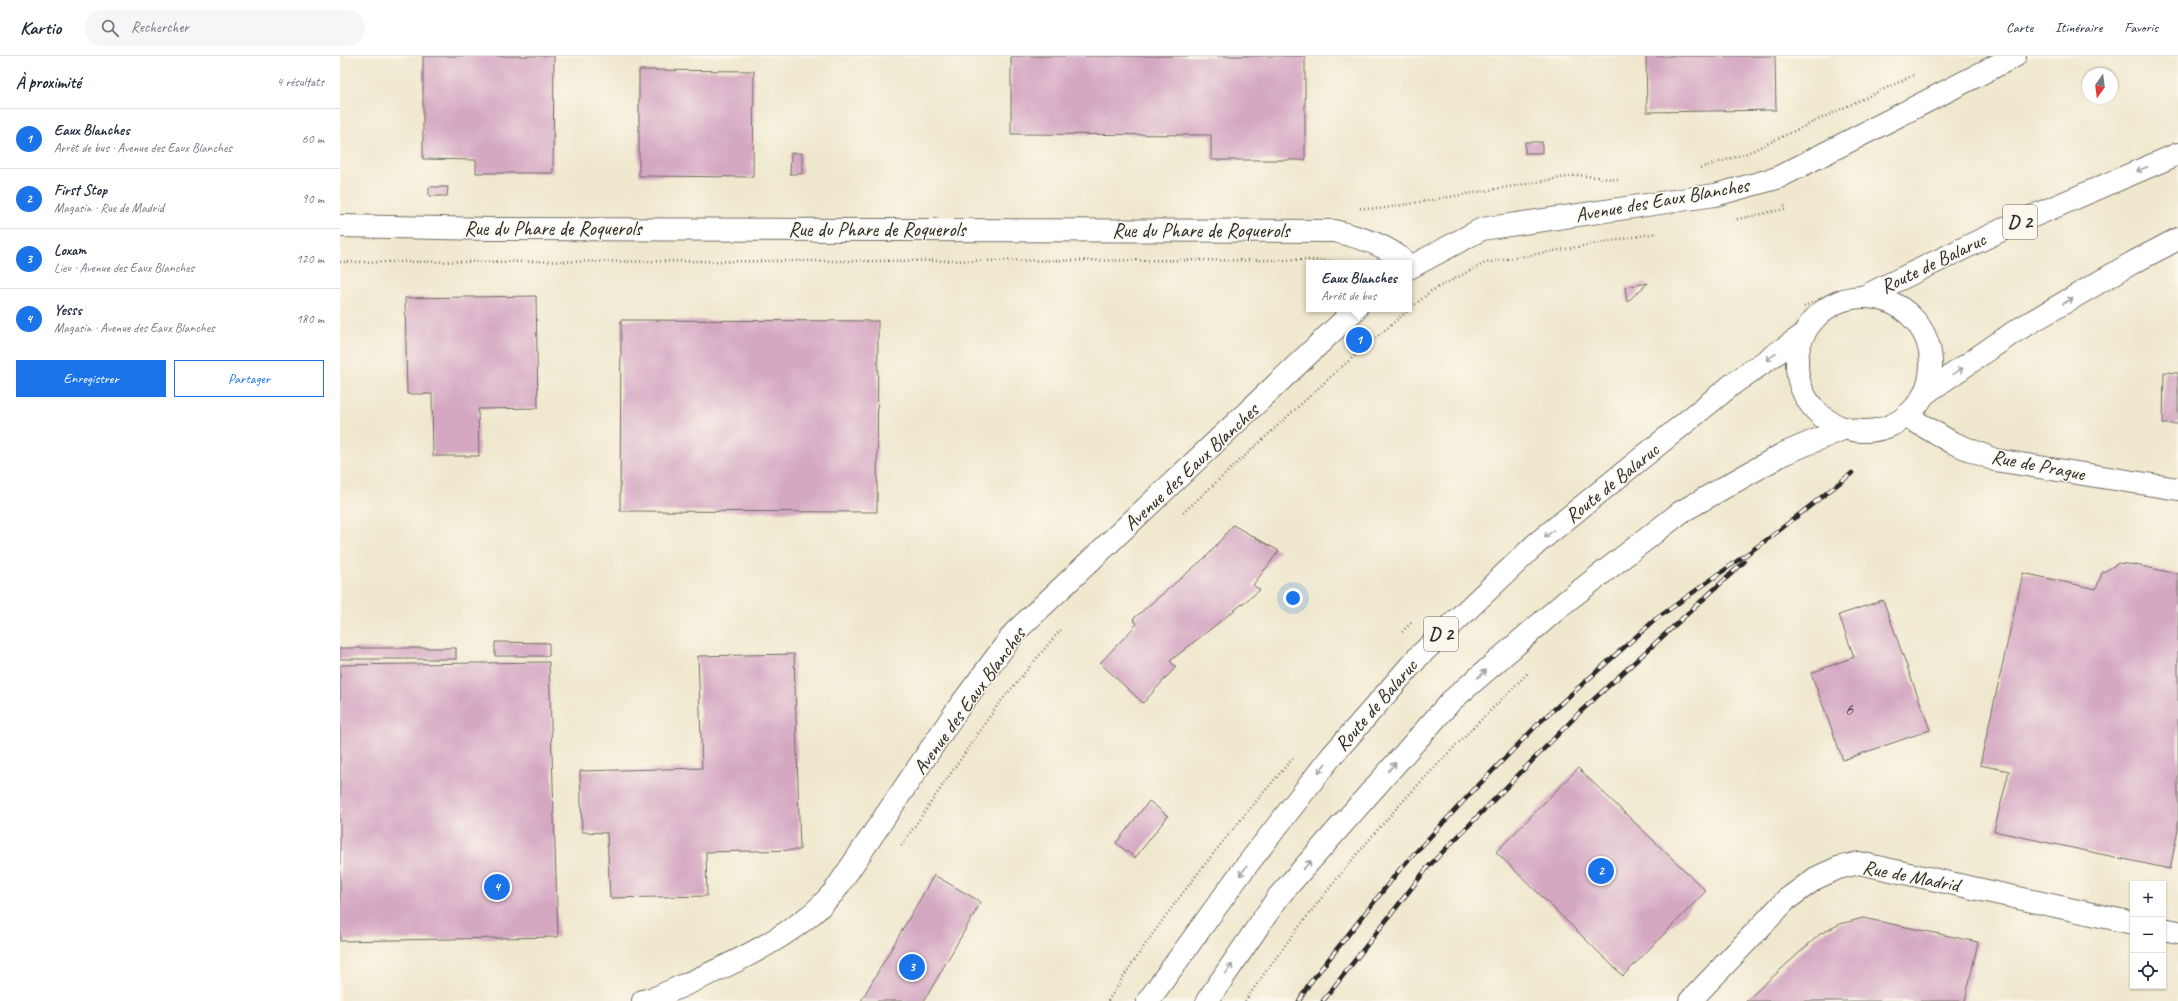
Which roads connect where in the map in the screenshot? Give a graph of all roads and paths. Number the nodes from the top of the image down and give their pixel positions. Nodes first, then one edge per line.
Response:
1 (2015, 56) edge
2 (1915, 74) dead end
3 (1769, 142) junction
4 (2178, 154) edge
5 (1692, 169) dead end
6 (1778, 178) junction
7 (1626, 179) dead end
8 (1357, 208) dead end
9 (1726, 221) dead end
10 (340, 226) edge
11 (1658, 233) dead end
12 (2178, 239) edge
13 (1306, 260) edge
14 (1403, 260) edge
15 (340, 262) edge
16 (1412, 264) edge
17 (1865, 296) junction
18 (1412, 307) edge
19 (1353, 312) edge
20 (1406, 312) edge
21 (1803, 335) junction
22 (1926, 393) junction
23 (1906, 416) junction
24 (1845, 428) junction
25 (2178, 489) edge
26 (1181, 515) dead end
27 (1066, 623) dead end
28 (1534, 667) dead end
29 (898, 849) dead end
30 (2130, 922) edge
31 (2166, 930) edge
32 (2178, 932) edge
33 (643, 1001) edge
34 (1148, 1001) edge
35 (1207, 1001) edge
36 (1245, 1001) edge
37 (1690, 1001) edge

1 - 6 street, Avenue des Eaux Blanches
2 - 3 path
3 - 5 path
3 - 6 path
4 -> 17 street, Route de Balaruc / D 2
6 - 9 path
6 - 16 street, Avenue des Eaux Blanches
7 - 8 path
10 - 14 street, Rue du Phare de Roquerols
11 - 18 path
22 -> 12 street, D 2
13 - 15 path
17 - 21 street, D 2
17 - 22 street, D 2
19 - 33 street, Avenue des Eaux Blanches
20 - 26 path
21 - 24 street, D 2
21 -> 34 street, Route de Balaruc / D 2
22 - 23 street, D 2
23 - 24 street, D 2
23 - 25 street, Rue de Prague
35 -> 24 street
27 - 29 path
28 - 36 path
30 - 37 street, Rue de Madrid
31 - 32 street

